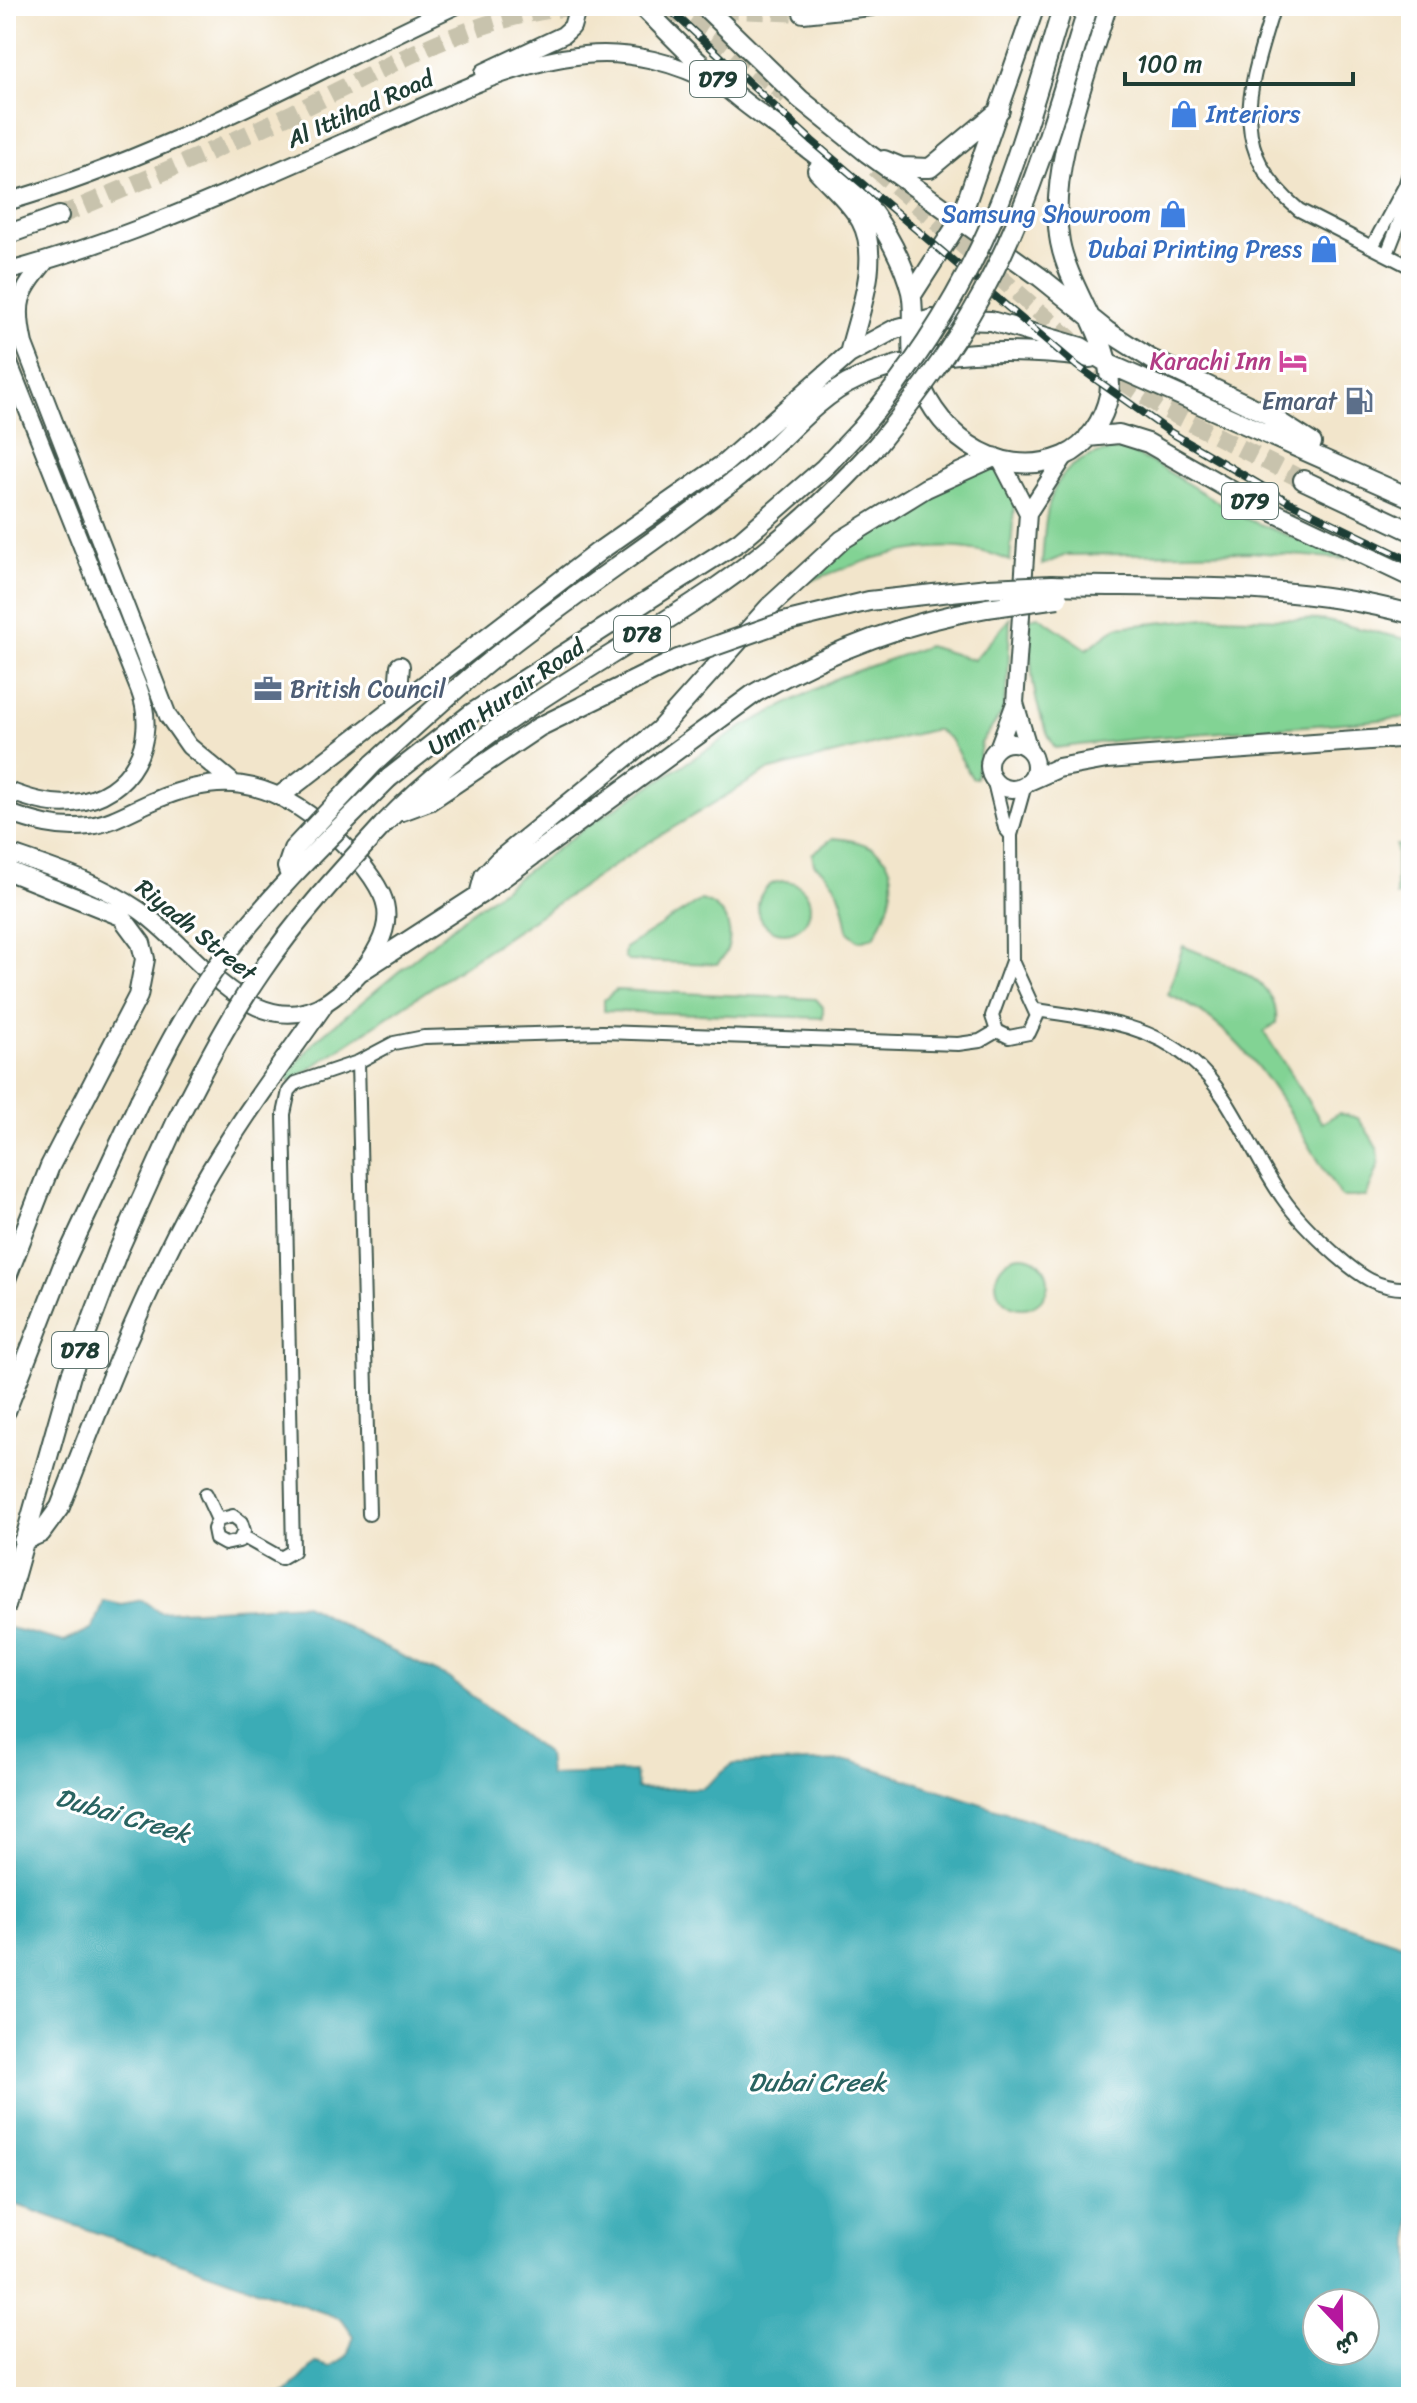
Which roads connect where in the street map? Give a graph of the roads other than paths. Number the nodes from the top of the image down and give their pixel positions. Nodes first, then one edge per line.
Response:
1 (455, 6) edge
2 (578, 6) edge
3 (642, 6) edge
4 (704, 6) edge
5 (871, 6) edge
6 (1035, 6) edge
7 (1063, 6) edge
8 (1107, 6) edge
9 (1272, 7) edge
10 (1088, 9) edge
11 (803, 13) dead end
12 (737, 97) junction
13 (435, 102) junction
14 (1000, 110) junction
15 (801, 143) junction
16 (867, 153) junction
17 (1411, 167) edge
18 (1405, 186) junction
19 (11, 199) edge
20 (59, 216) tunnel mouth
21 (960, 220) junction
22 (6, 235) edge
23 (1372, 247) junction
24 (1387, 254) junction
25 (46, 261) junction
26 (1411, 267) edge
27 (6, 272) edge
28 (912, 295) junction
29 (6, 304) edge
30 (1086, 314) junction
31 (912, 324) junction
32 (24, 344) junction
33 (849, 354) junction
34 (6, 356) edge
35 (914, 362) junction
36 (1105, 362) junction
37 (1088, 437) junction
38 (1065, 456) junction
39 (1324, 457) junction
40 (997, 458) junction
41 (1303, 480) tunnel mouth
42 (1411, 498) edge
43 (1028, 513) junction
44 (1411, 531) edge
45 (1411, 577) edge
46 (1055, 592) junction
47 (1411, 614) edge
48 (400, 666) dead end
49 (1015, 703) junction
50 (397, 704) junction
51 (1411, 737) edge
52 (998, 748) junction
53 (1029, 750) junction
54 (993, 778) junction
55 (231, 781) junction
56 (1028, 782) junction
57 (6, 790) edge
58 (280, 796) junction
59 (6, 812) edge
60 (389, 818) junction
61 (1011, 835) junction
62 (6, 852) edge
63 (6, 870) edge
64 (290, 876) junction
65 (479, 895) junction
66 (1012, 961) junction
67 (363, 970) junction
68 (322, 1007) junction
69 (1037, 1010) junction
70 (997, 1031) junction
71 (358, 1062) junction
72 (6, 1279) edge
73 (1411, 1288) edge
74 (6, 1411) edge
75 (206, 1494) dead end
76 (369, 1514) dead end
77 (218, 1520) junction
78 (242, 1536) junction
79 (23, 1541) junction
80 (8, 1599) edge

1 - 19 main road, Al Ittihad Road
2 - 13 main road
3 - 12 main road, D79
4 - 16 main road, D79
5 - 11 main road
6 - 14 main road
7 - 64 main road, Umm Hurair Road / D78, bridge
8 - 30 main road
9 - 23 street
10 - 60 main road, Umm Hurair Road / D78, bridge
12 - 13 main road, Al Ittihad Road
12 - 15 main road, D79
13 - 25 main road, Al Ittihad Road
14 - 16 main road
14 - 21 main road
15 - 28 main road, D79
15 - 33 main road
16 - 21 main road, D79
17 - 18 street
18 - 23 street
18 - 24 street
20 - 22 main road
21 - 28 main road
21 - 30 main road, D79
23 - 24 street
24 - 26 street
25 - 27 main road, Al Ittihad Road
25 - 32 main road
28 - 31 main road, D79
29 - 32 main road
30 - 36 main road
30 - 39 main road, D79
31 - 33 main road
31 - 35 main road, D79
31 - 36 main road
32 - 55 main road
33 - 50 main road
34 - 57 main road
35 - 36 main road
35 - 40 main road, D79
35 - 64 main road, bridge
36 - 37 main road
36 - 39 main road
37 - 38 main road
37 - 45 main road, D79
38 - 40 main road, D79
38 - 43 main road
39 - 42 main road, D79
40 - 43 main road
40 - 65 main road
41 - 44 main road
43 - 49 main road
46 - 47 main road
46 - 60 main road, bridge
46 - 65 main road, bridge
48 - 50 main road
49 - 52 main road
49 - 53 main road
50 - 58 main road
51 - 56 main road
52 - 53 main road
52 - 54 main road
53 - 56 main road
54 - 56 main road
54 - 61 street
55 - 58 main road
55 - 59 main road
56 - 61 street
58 - 67 main road
60 - 79 main road, Umm Hurair Road / D78, bridge
61 - 66 street
62 - 68 main road, Riyadh Street
63 - 72 main road
64 - 74 main road, Umm Hurair Road / D78, bridge
65 - 67 main road
66 - 69 street
66 - 70 street
67 - 68 main road
68 - 79 main road
69 - 70 street
69 - 73 street
70 - 71 street
71 - 76 street
71 - 78 street
75 - 77 street
77 - 78 street
77 - 78 street
79 - 80 main road, Umm Hurair Road / D78

